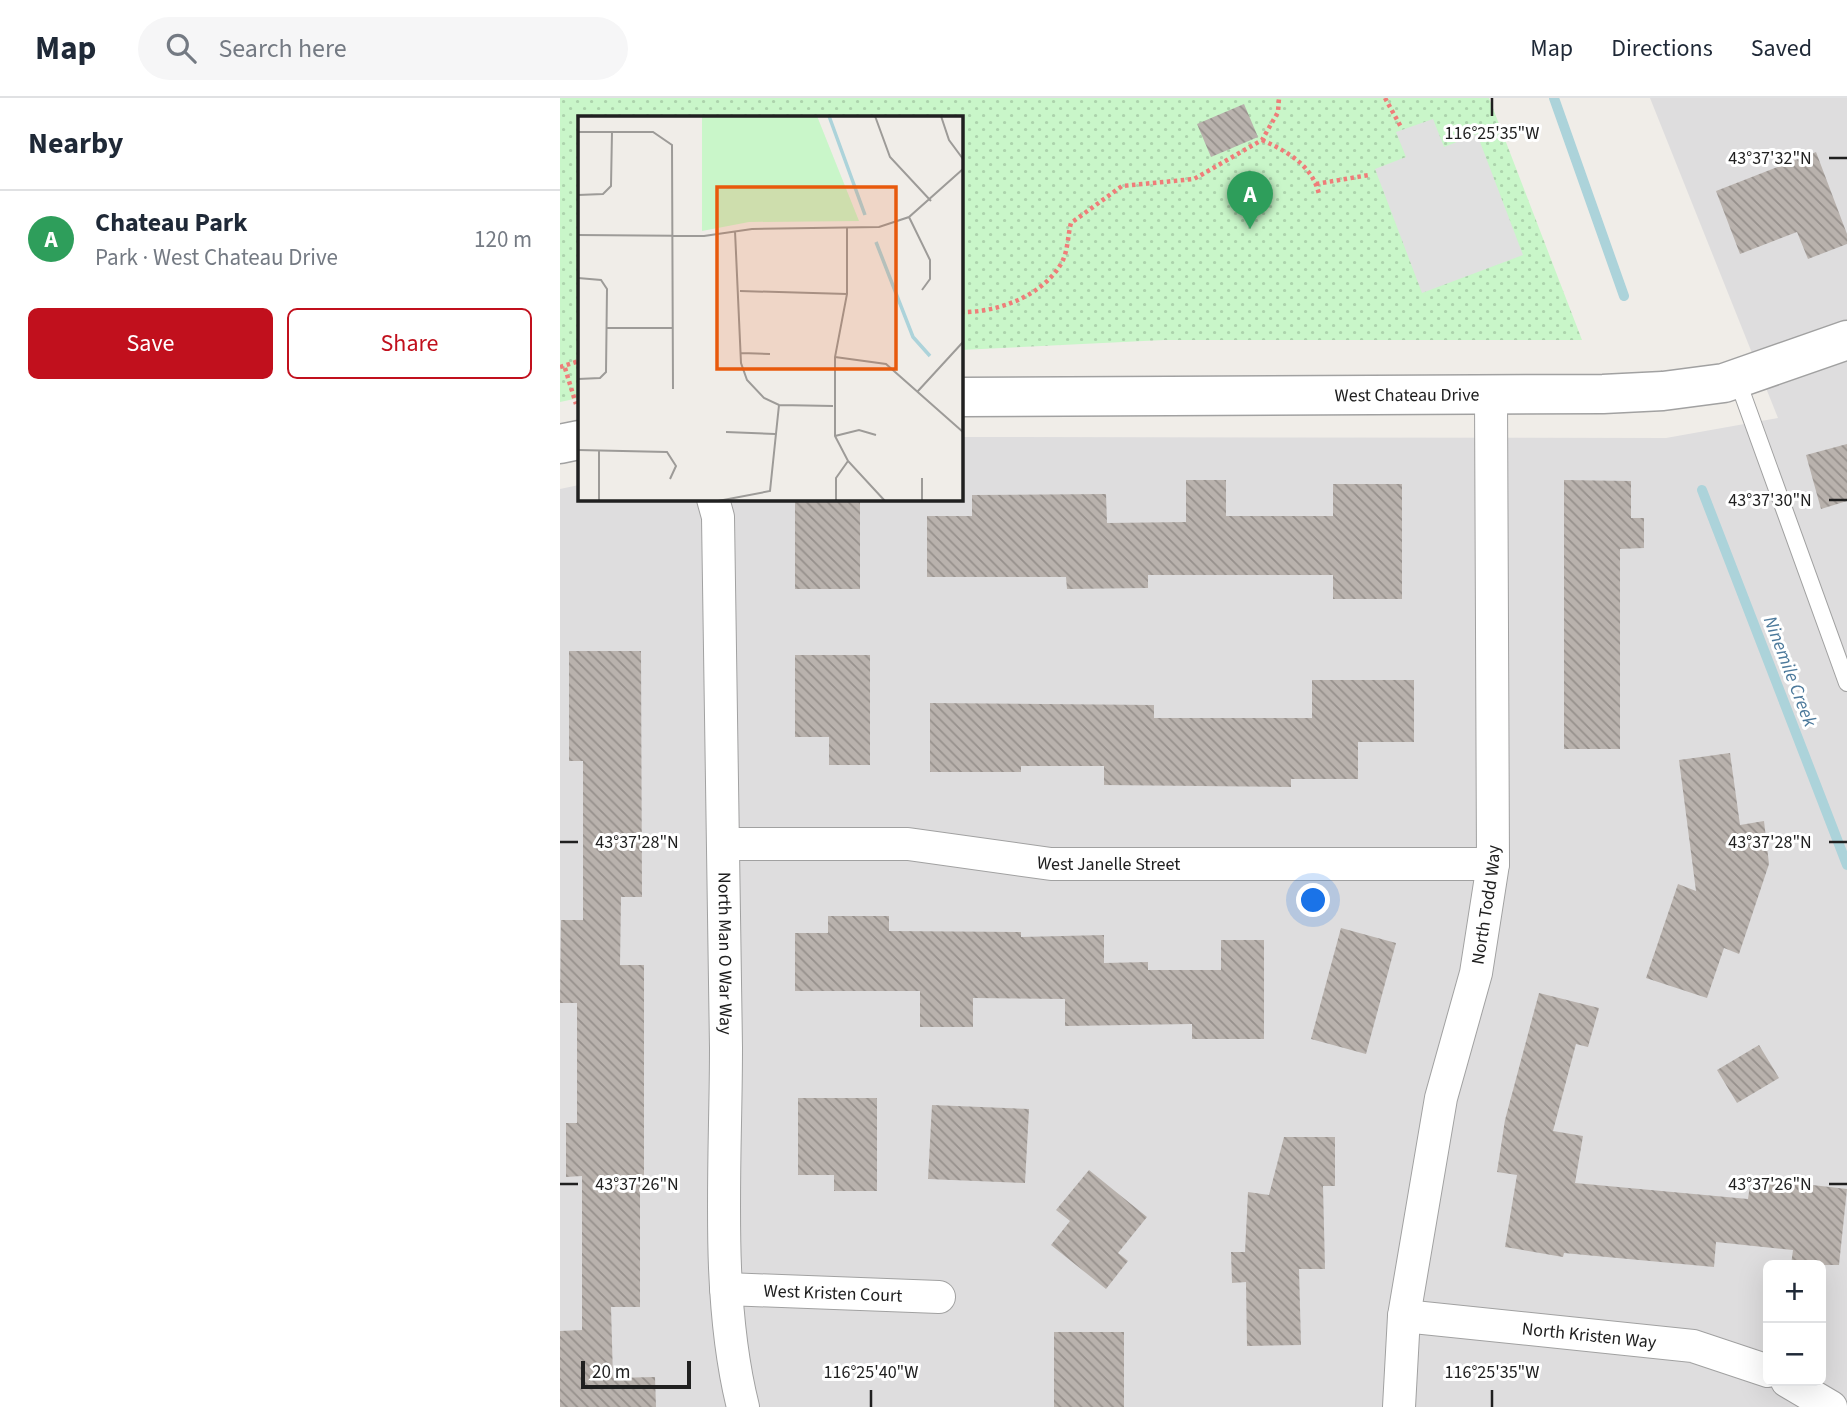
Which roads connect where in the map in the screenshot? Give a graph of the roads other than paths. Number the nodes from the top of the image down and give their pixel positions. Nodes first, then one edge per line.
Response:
1 (1847, 341) edge
2 (1737, 379) junction
3 (1491, 394) junction
4 (962, 397) edge
5 (578, 423) edge
6 (560, 444) edge
7 (713, 500) edge
8 (1847, 683) edge
9 (725, 844) junction
10 (1493, 864) junction
11 (726, 1289) junction
12 (939, 1297) dead end
13 (1404, 1316) junction
14 (1763, 1369) edge
15 (1795, 1386) edge
16 (743, 1407) edge
17 (1399, 1407) edge
18 (1831, 1407) edge

1 - 2 street, West Chateau Drive
2 - 3 street, West Chateau Drive
2 - 8 lane
3 - 4 street, West Chateau Drive
3 - 10 street, North Todd Way
5 - 6 street
7 - 9 street, North Man O War Way
9 - 10 street, West Janelle Street
9 - 11 street, North Man O War Way
10 - 13 street, North Todd Way
11 - 12 street, West Kristen Court
11 - 16 street, North Man O War Way
13 - 14 street, North Kristen Way
13 - 17 street, North Todd Way
15 - 18 street

